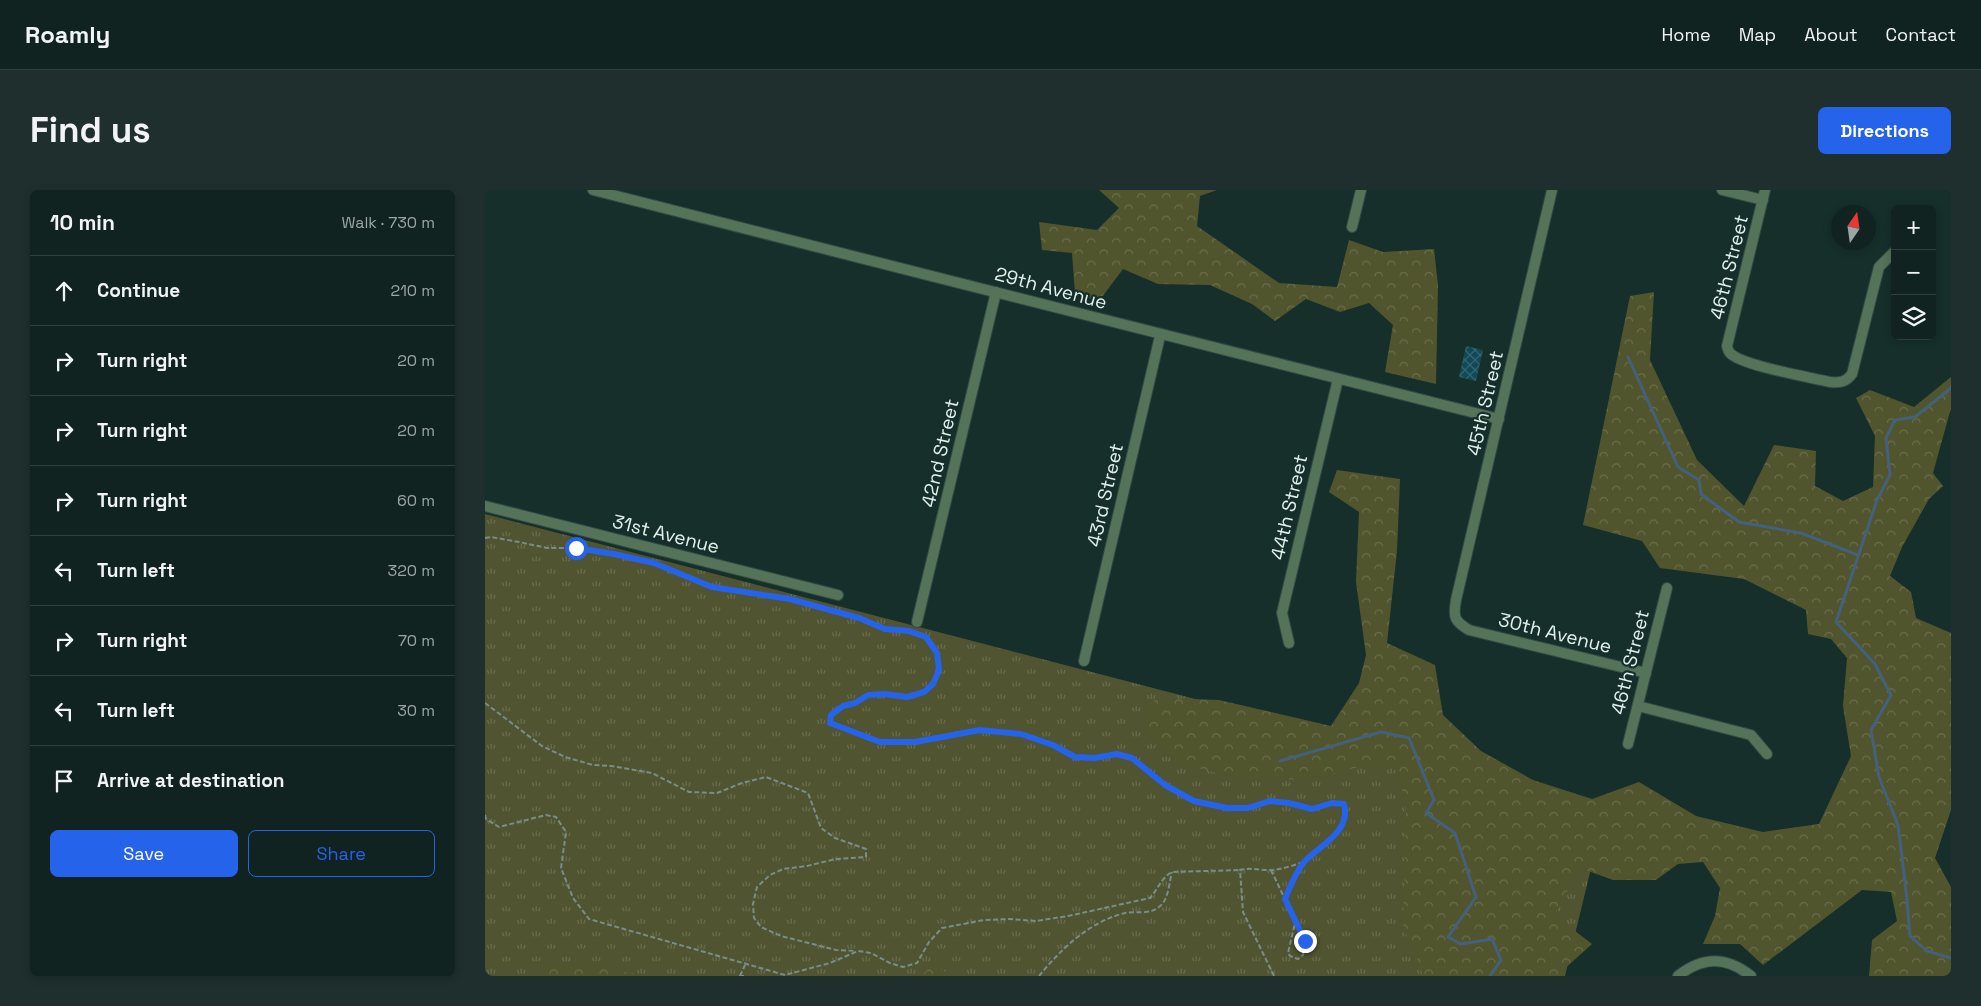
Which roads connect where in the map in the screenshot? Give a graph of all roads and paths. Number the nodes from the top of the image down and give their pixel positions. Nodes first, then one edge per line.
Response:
1 (593, 190) edge
2 (1361, 190) edge
3 (1552, 190) edge
4 (1722, 190) edge
5 (1764, 195) edge
6 (1352, 227) dead end
7 (1891, 255) edge
8 (996, 292) junction
9 (1160, 336) junction
10 (1338, 379) junction
11 (1499, 419) junction
12 (485, 506) edge
13 (485, 538) edge
14 (1667, 588) dead end
15 (838, 595) dead end
16 (917, 622) dead end
17 (1458, 623) joint
18 (1289, 643) dead end
19 (1084, 662) dead end
20 (1646, 674) junction
21 (485, 703) edge
22 (1638, 706) junction
23 (1628, 744) dead end
24 (1767, 754) dead end
25 (485, 815) edge
26 (1304, 862) junction
27 (1240, 870) junction
28 (1270, 870) junction
29 (1172, 872) junction
30 (1285, 899) junction
31 (1295, 923) junction
32 (858, 951) junction
33 (745, 964) junction
34 (790, 975) edge
35 (740, 976) edge
36 (744, 976) edge
37 (1039, 976) edge
38 (1274, 976) edge
39 (1678, 976) edge
40 (1751, 976) edge

1 - 8 street, 29th Avenue
2 - 6 street
3 - 11 street, 45th Street
4 - 5 street
5 - 7 street, 46th Street
8 - 9 street, 29th Avenue
8 - 16 street, 42nd Street
9 - 10 street, 29th Avenue
9 - 19 street, 43rd Street
10 - 11 street, 29th Avenue
10 - 18 street, 44th Street
11 - 17 street, 45th Street
12 - 15 street, 31st Avenue
13 - 26 path
14 - 20 street, 46th Street
17 - 20 street, 30th Avenue
20 - 22 street, 46th Street
21 - 32 path
22 - 23 street, 46th Street
22 - 24 street
25 - 33 path
26 - 28 path
26 - 30 path
27 - 28 path
27 - 29 path
27 - 38 path
28 - 30 path
29 - 32 path
29 - 37 path
30 - 31 path
31 - 31 path
32 - 34 path
33 - 34 path
33 - 35 path
35 - 36 path
39 - 40 street

